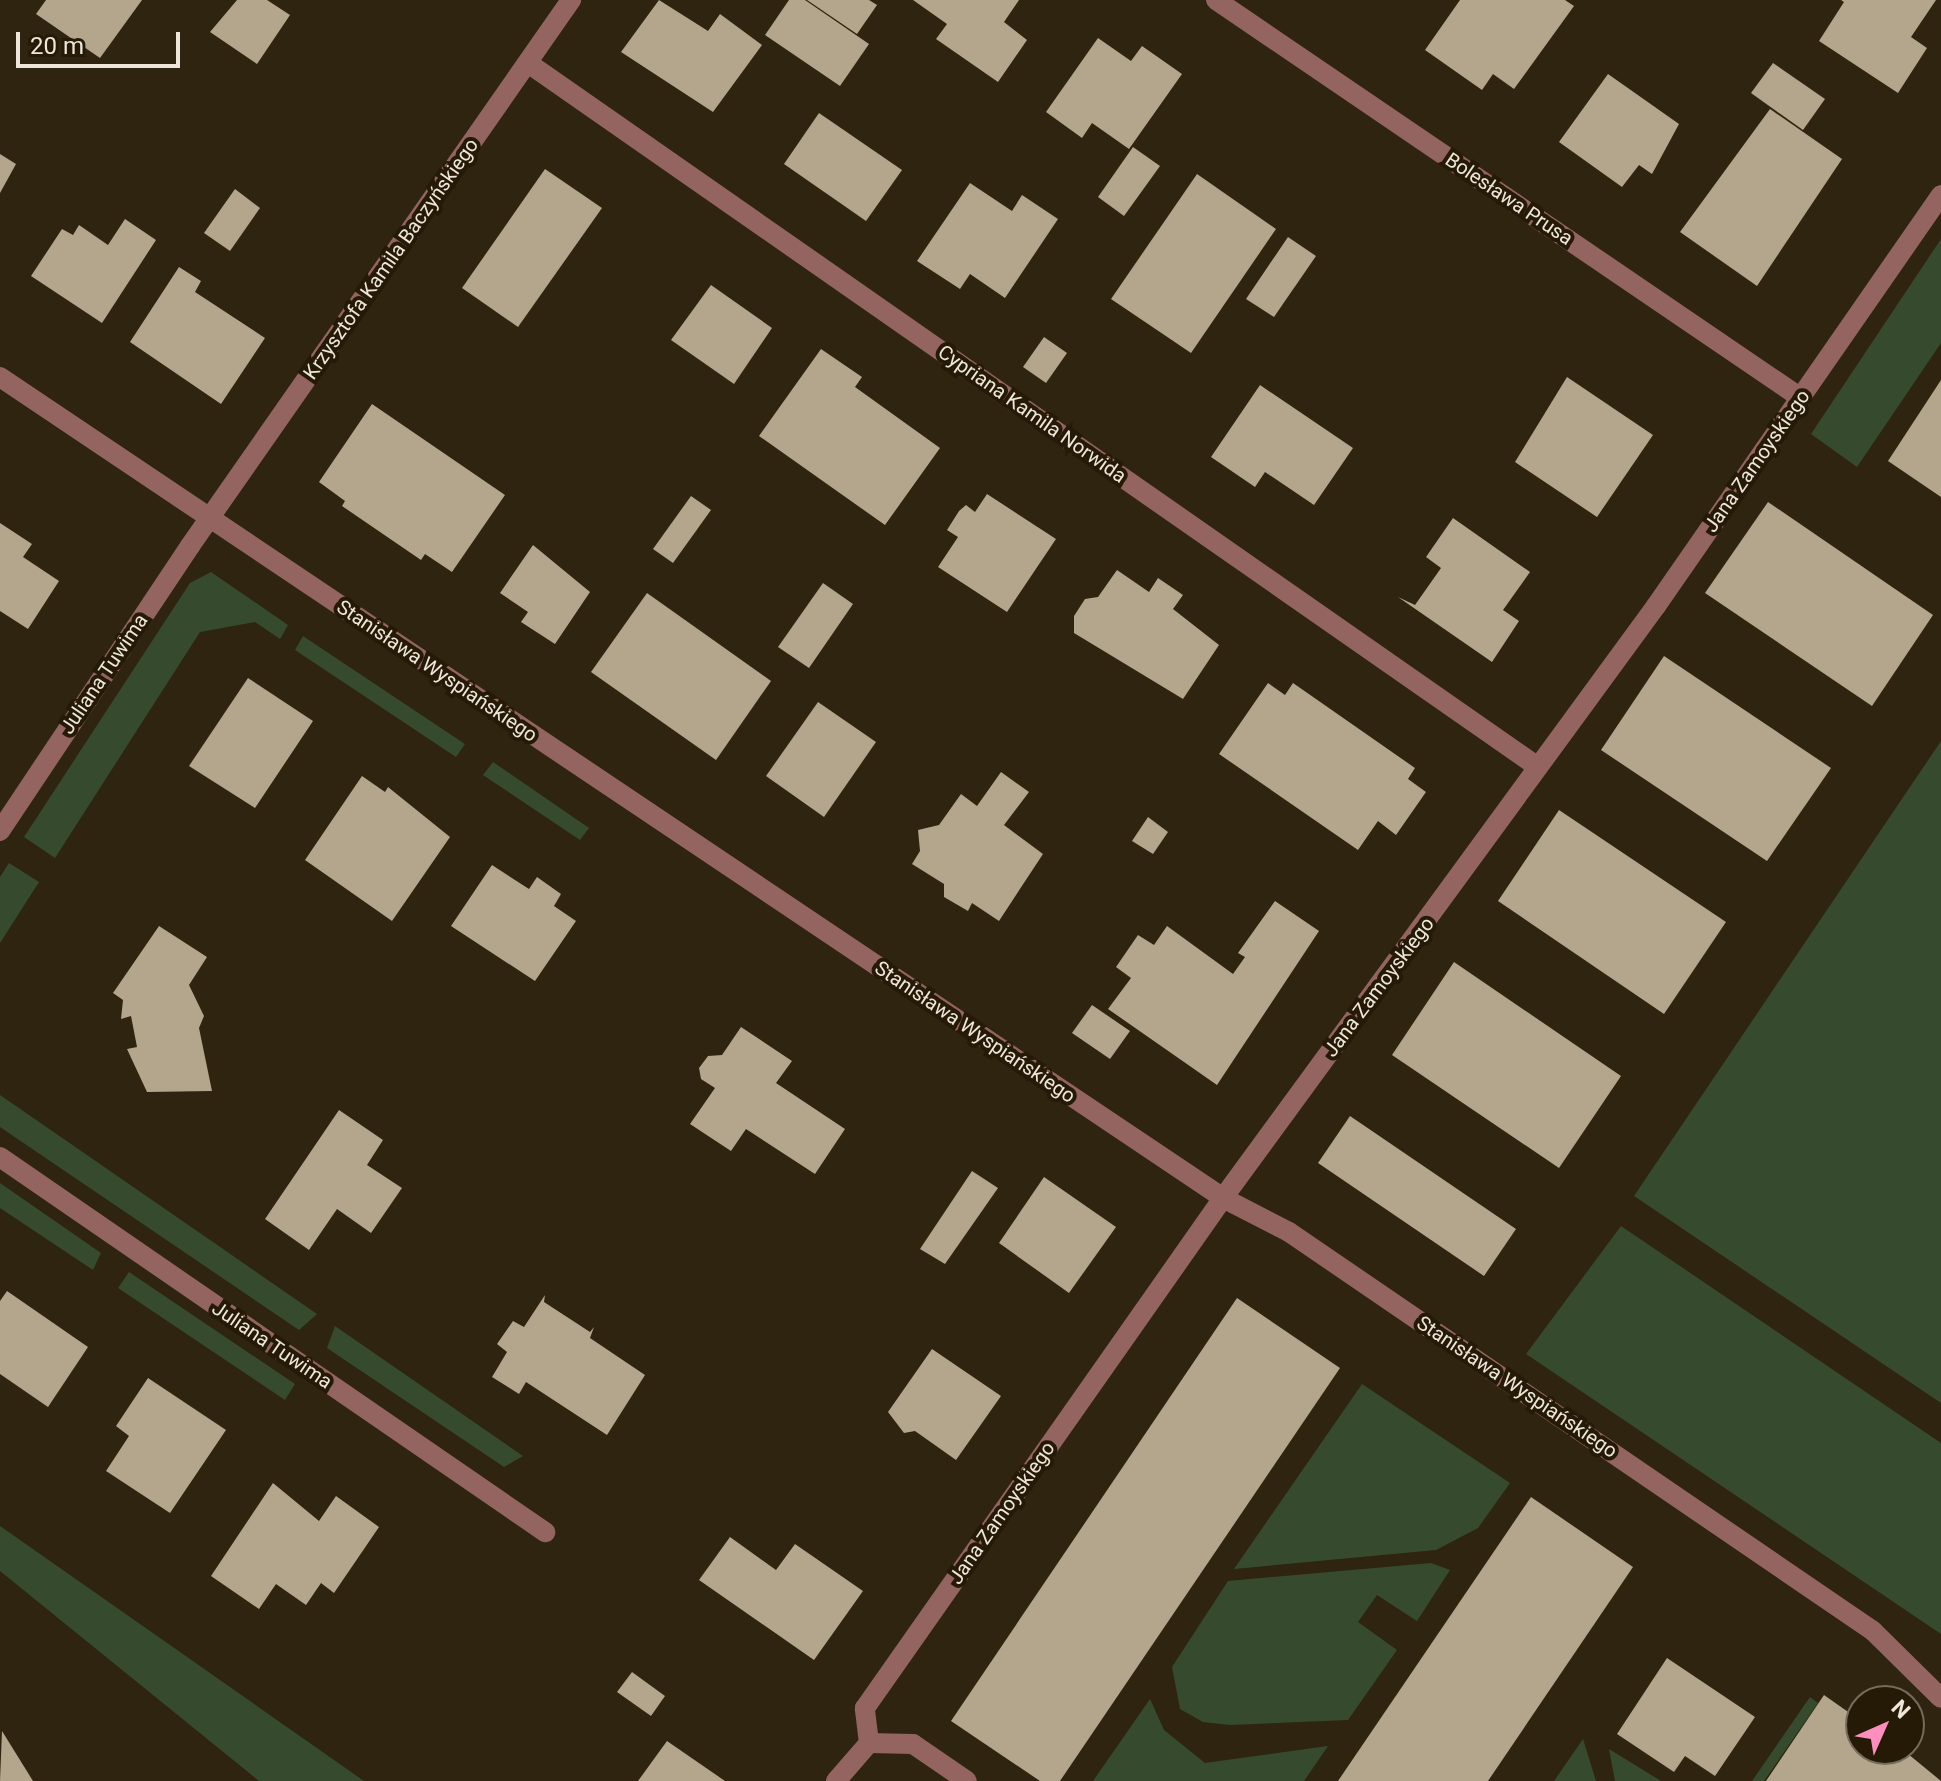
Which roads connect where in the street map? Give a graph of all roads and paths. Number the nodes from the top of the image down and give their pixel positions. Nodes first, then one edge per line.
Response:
1 (571, 0) edge
2 (1216, 0) edge
3 (528, 63) junction
4 (1941, 195) edge
5 (0, 377) edge
6 (1801, 398) junction
7 (209, 518) junction
8 (1535, 765) junction
9 (0, 831) edge
10 (0, 1157) edge
11 (1223, 1198) junction
12 (545, 1532) dead end
13 (1941, 1698) edge
14 (869, 1743) junction
15 (836, 1781) edge
16 (967, 1781) edge

1 - 3 street, Krzysztofa Kamila Baczyńskiego
2 - 6 street, Bolesława Prusa
3 - 7 street, Krzysztofa Kamila Baczyńskiego
3 - 8 street, Cypriana Kamila Norwida
4 - 6 street, Jana Zamoyskiego
5 - 7 street, Stanisława Wyspiańskiego
6 - 8 street, Jana Zamoyskiego
7 - 9 street, Juliana Tuwima
7 - 11 street, Stanisława Wyspiańskiego
8 - 11 street, Jana Zamoyskiego
10 - 12 street, Juliana Tuwima
11 - 13 street, Stanisława Wyspiańskiego
11 - 14 street, Jana Zamoyskiego
14 - 15 street
14 - 16 street

